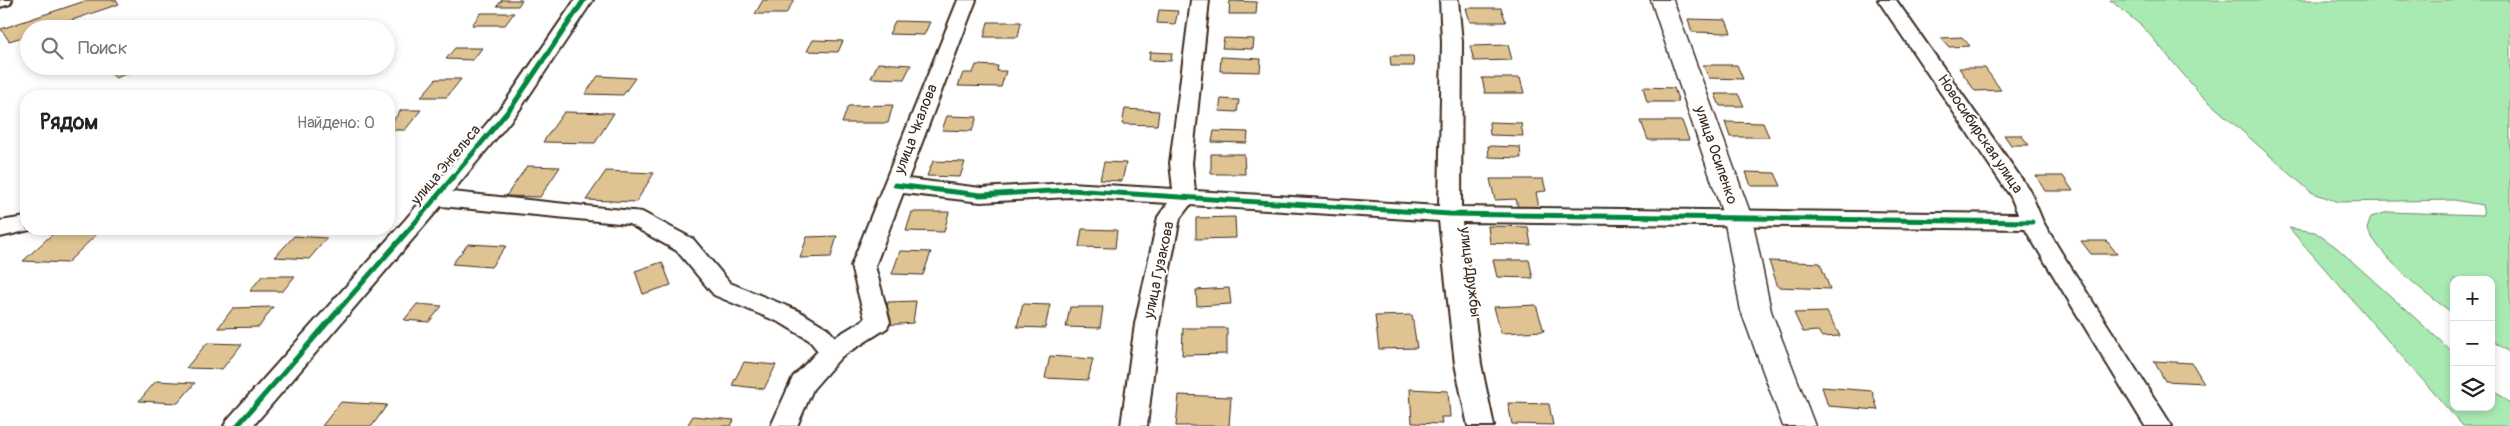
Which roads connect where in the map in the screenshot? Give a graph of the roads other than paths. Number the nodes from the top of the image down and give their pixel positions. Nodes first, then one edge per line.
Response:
1 (584, 0) edge
2 (967, 0) edge
3 (1200, 0) edge
4 (1449, 0) edge
5 (1662, 0) edge
6 (1886, 0) edge
7 (895, 185) junction
8 (1185, 196) junction
9 (434, 198) junction
10 (1450, 214) junction
11 (1738, 218) junction
12 (2032, 222) junction
13 (395, 224) edge
14 (20, 225) edge
15 (414, 225) junction
16 (0, 229) edge
17 (832, 351) junction
18 (236, 426) edge
19 (784, 426) edge
20 (1134, 426) edge
21 (1481, 426) edge
22 (1799, 426) edge
23 (2159, 426) edge

1 - 9 street, улица Энгельса
2 - 7 street, улица Чкалова
3 - 8 street
4 - 10 street, улица Дружбы
5 - 11 main road, улица Осипенко
6 - 12 street, Новосибирская улица
7 - 8 street
7 - 17 street, улица Чкалова
8 - 10 street
8 - 20 street, улица Гузакова
9 - 15 street, улица Энгельса
9 - 17 street
10 - 11 street
10 - 21 street, улица Дружбы
11 - 12 street
11 - 22 main road, улица Осипенко
12 - 23 street, Новосибирская улица
13 - 15 street
14 - 16 street
15 - 18 street, улица Энгельса
17 - 19 street, улица Чкалова

